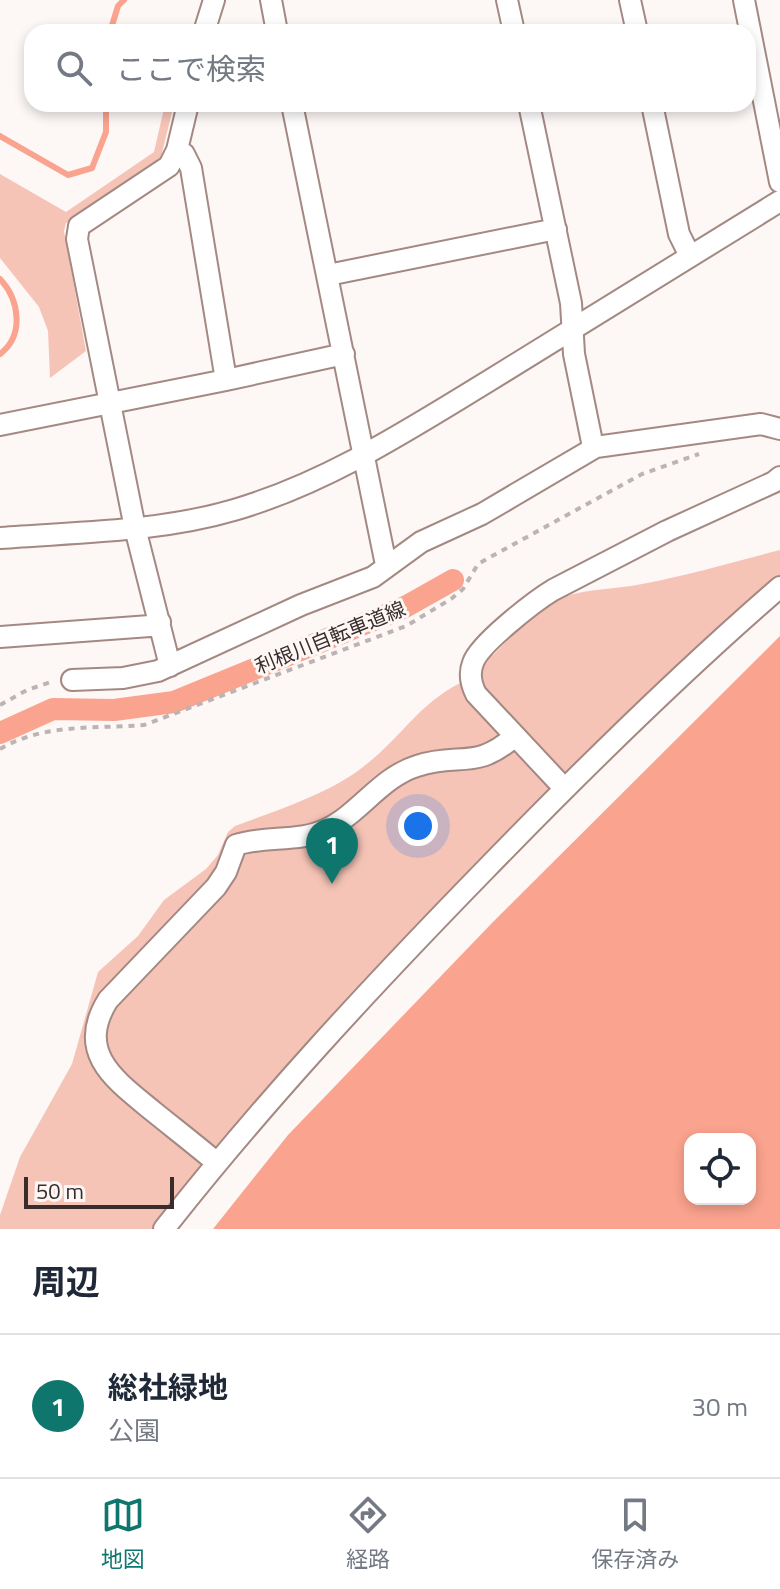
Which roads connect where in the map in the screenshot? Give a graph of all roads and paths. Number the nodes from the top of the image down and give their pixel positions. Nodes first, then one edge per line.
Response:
1 (214, 0) edge
2 (271, 0) edge
3 (507, 0) edge
4 (630, 0) edge
5 (744, 0) edge
6 (206, 24) edge
7 (276, 24) edge
8 (512, 24) edge
9 (635, 24) edge
10 (749, 24) edge
11 (756, 61) edge
12 (186, 112) edge
13 (294, 112) edge
14 (531, 112) edge
15 (654, 112) edge
16 (177, 150) junction
17 (780, 182) edge
18 (780, 201) edge
19 (556, 229) junction
20 (690, 256) junction
21 (328, 275) junction
22 (574, 329) junction
23 (344, 354) junction
24 (226, 380) junction
25 (110, 403) junction
26 (0, 425) edge
27 (780, 429) edge
28 (596, 447) junction
29 (709, 451) dead end
30 (365, 456) junction
31 (780, 477) edge
32 (135, 528) junction
33 (0, 538) edge
34 (390, 564) junction
35 (780, 587) edge
36 (160, 622) junction
37 (0, 637) edge
38 (170, 666) junction
39 (72, 680) joint
40 (0, 705) edge
41 (515, 736) junction
42 (0, 749) edge
43 (564, 788) junction
44 (217, 1163) junction
45 (164, 1229) edge

1 - 6 street
2 - 7 street
3 - 8 street
4 - 9 street
5 - 10 street
11 - 17 street
12 - 16 street
13 - 21 street
14 - 19 street
15 - 20 street
16 - 24 street
16 - 25 street
18 - 20 street
19 - 21 street
19 - 22 street
20 - 22 street
21 - 23 street
22 - 28 street
22 - 30 street
23 - 24 street
23 - 30 street
24 - 25 street
25 - 26 street
25 - 32 street
27 - 28 street
28 - 34 street
29 - 42 path, 利根川自転車道線
30 - 32 street
30 - 34 street
31 - 41 street
32 - 33 street
32 - 36 street
34 - 38 street
35 - 43 street
36 - 37 street
36 - 38 street
38 - 39 street
39 - 40 path
41 - 43 street
41 - 44 street
43 - 44 street
44 - 45 street

